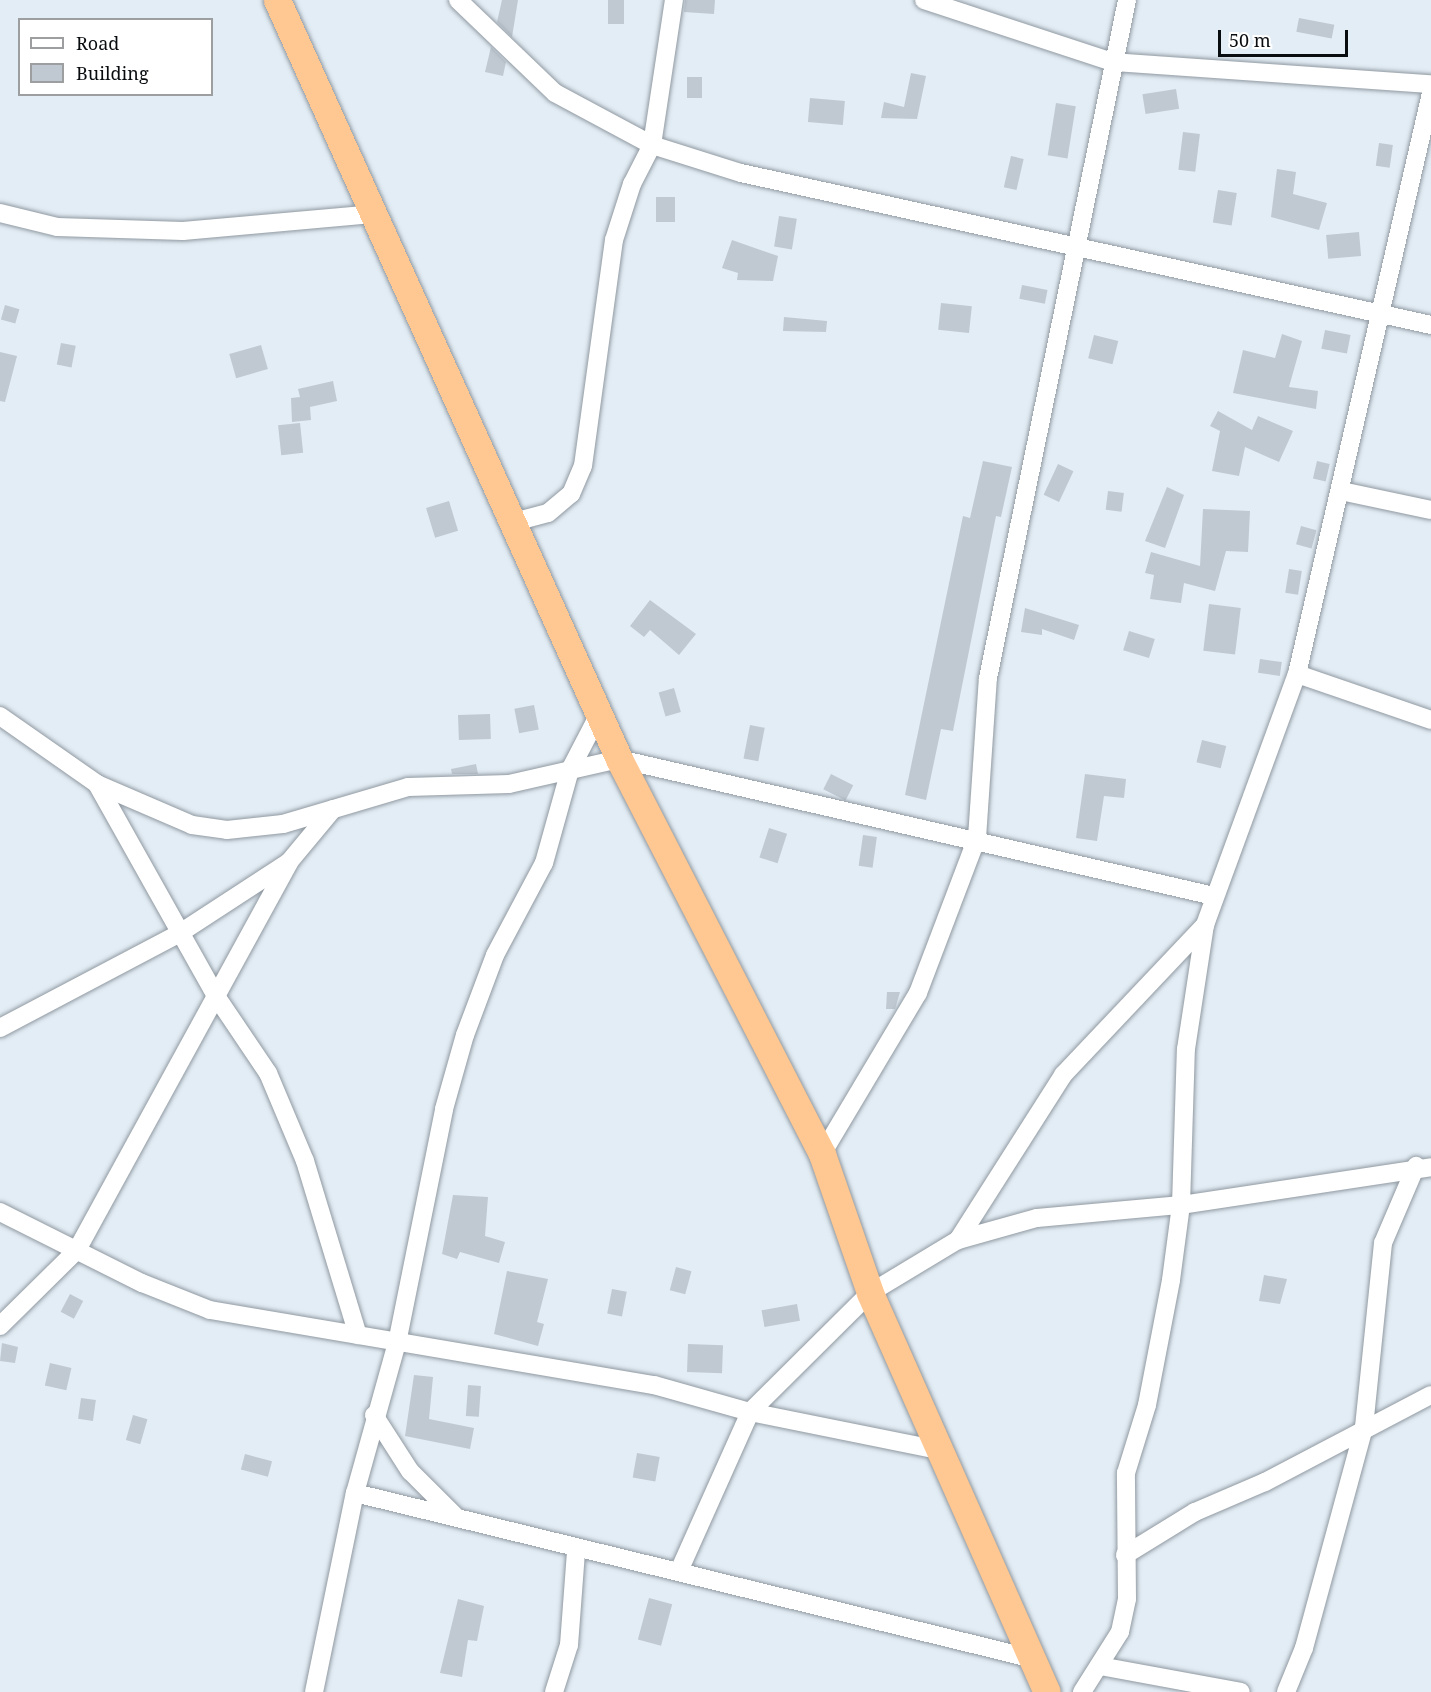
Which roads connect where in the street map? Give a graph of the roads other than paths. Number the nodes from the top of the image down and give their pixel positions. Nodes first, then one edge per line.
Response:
1 (277, 0) edge
2 (458, 0) edge
3 (674, 0) edge
4 (924, 0) edge
5 (1127, 0) edge
6 (1113, 62) junction
7 (1431, 84) edge
8 (1431, 93) edge
9 (652, 145) junction
10 (0, 213) edge
11 (375, 214) junction
12 (1077, 249) junction
13 (1380, 315) junction
14 (1431, 325) edge
15 (1341, 491) junction
16 (1431, 510) edge
17 (514, 522) junction
18 (1297, 674) junction
19 (599, 714) junction
20 (0, 716) edge
21 (1431, 720) edge
22 (619, 759) junction
23 (570, 770) junction
24 (97, 784) junction
25 (333, 808) junction
26 (977, 838) junction
27 (289, 862) junction
28 (1214, 896) junction
29 (1205, 925) junction
30 (180, 933) junction
31 (216, 996) junction
32 (0, 1028) edge
33 (822, 1154) junction
34 (1423, 1167) edge
35 (1181, 1204) junction
36 (0, 1212) edge
37 (958, 1240) junction
38 (77, 1250) junction
39 (870, 1293) junction
40 (0, 1326) edge
41 (358, 1335) junction
42 (397, 1343) junction
43 (1431, 1395) edge
44 (750, 1412) junction
45 (375, 1415) junction
46 (1364, 1427) junction
47 (939, 1450) junction
48 (356, 1492) junction
49 (457, 1518) junction
50 (576, 1551) junction
51 (1125, 1555) junction
52 (679, 1570) junction
53 (1030, 1658) junction
54 (1100, 1666) junction
55 (314, 1692) edge
56 (554, 1692) edge
57 (1047, 1692) edge
58 (1082, 1692) edge
59 (1241, 1692) edge
60 (1286, 1692) edge

1 - 11 highway
2 - 9 street
3 - 9 street
4 - 6 street
5 - 6 street
6 - 7 street
6 - 12 street
8 - 13 street
9 - 12 street
9 - 17 street
10 - 11 street
11 - 17 highway
12 - 13 street
12 - 26 street
13 - 14 street
13 - 15 street
15 - 16 street
15 - 18 street
17 - 19 highway
18 - 21 street
18 - 28 street
19 - 22 highway
19 - 23 street
20 - 24 street
22 - 23 street
22 - 26 street
22 - 33 highway
23 - 25 street
23 - 42 street
24 - 25 street
24 - 30 street
25 - 27 street
26 - 28 street
26 - 33 street
27 - 30 street
27 - 31 street
28 - 29 street
29 - 35 street
29 - 37 street
30 - 31 street
30 - 32 street
31 - 38 street
31 - 41 street
33 - 39 highway
34 - 35 street
34 - 46 street
35 - 37 street
35 - 51 street
36 - 38 street
37 - 39 street
38 - 40 street
38 - 41 street
39 - 44 street
39 - 47 highway
41 - 42 street
42 - 44 street
42 - 45 street
43 - 46 street
44 - 47 street
44 - 52 street
45 - 48 street
45 - 49 street
46 - 51 street
46 - 60 street
47 - 53 highway
48 - 49 street
48 - 55 street
49 - 50 street
50 - 52 street
50 - 56 street
51 - 54 street
52 - 53 street
53 - 57 highway
54 - 58 street
54 - 59 street

